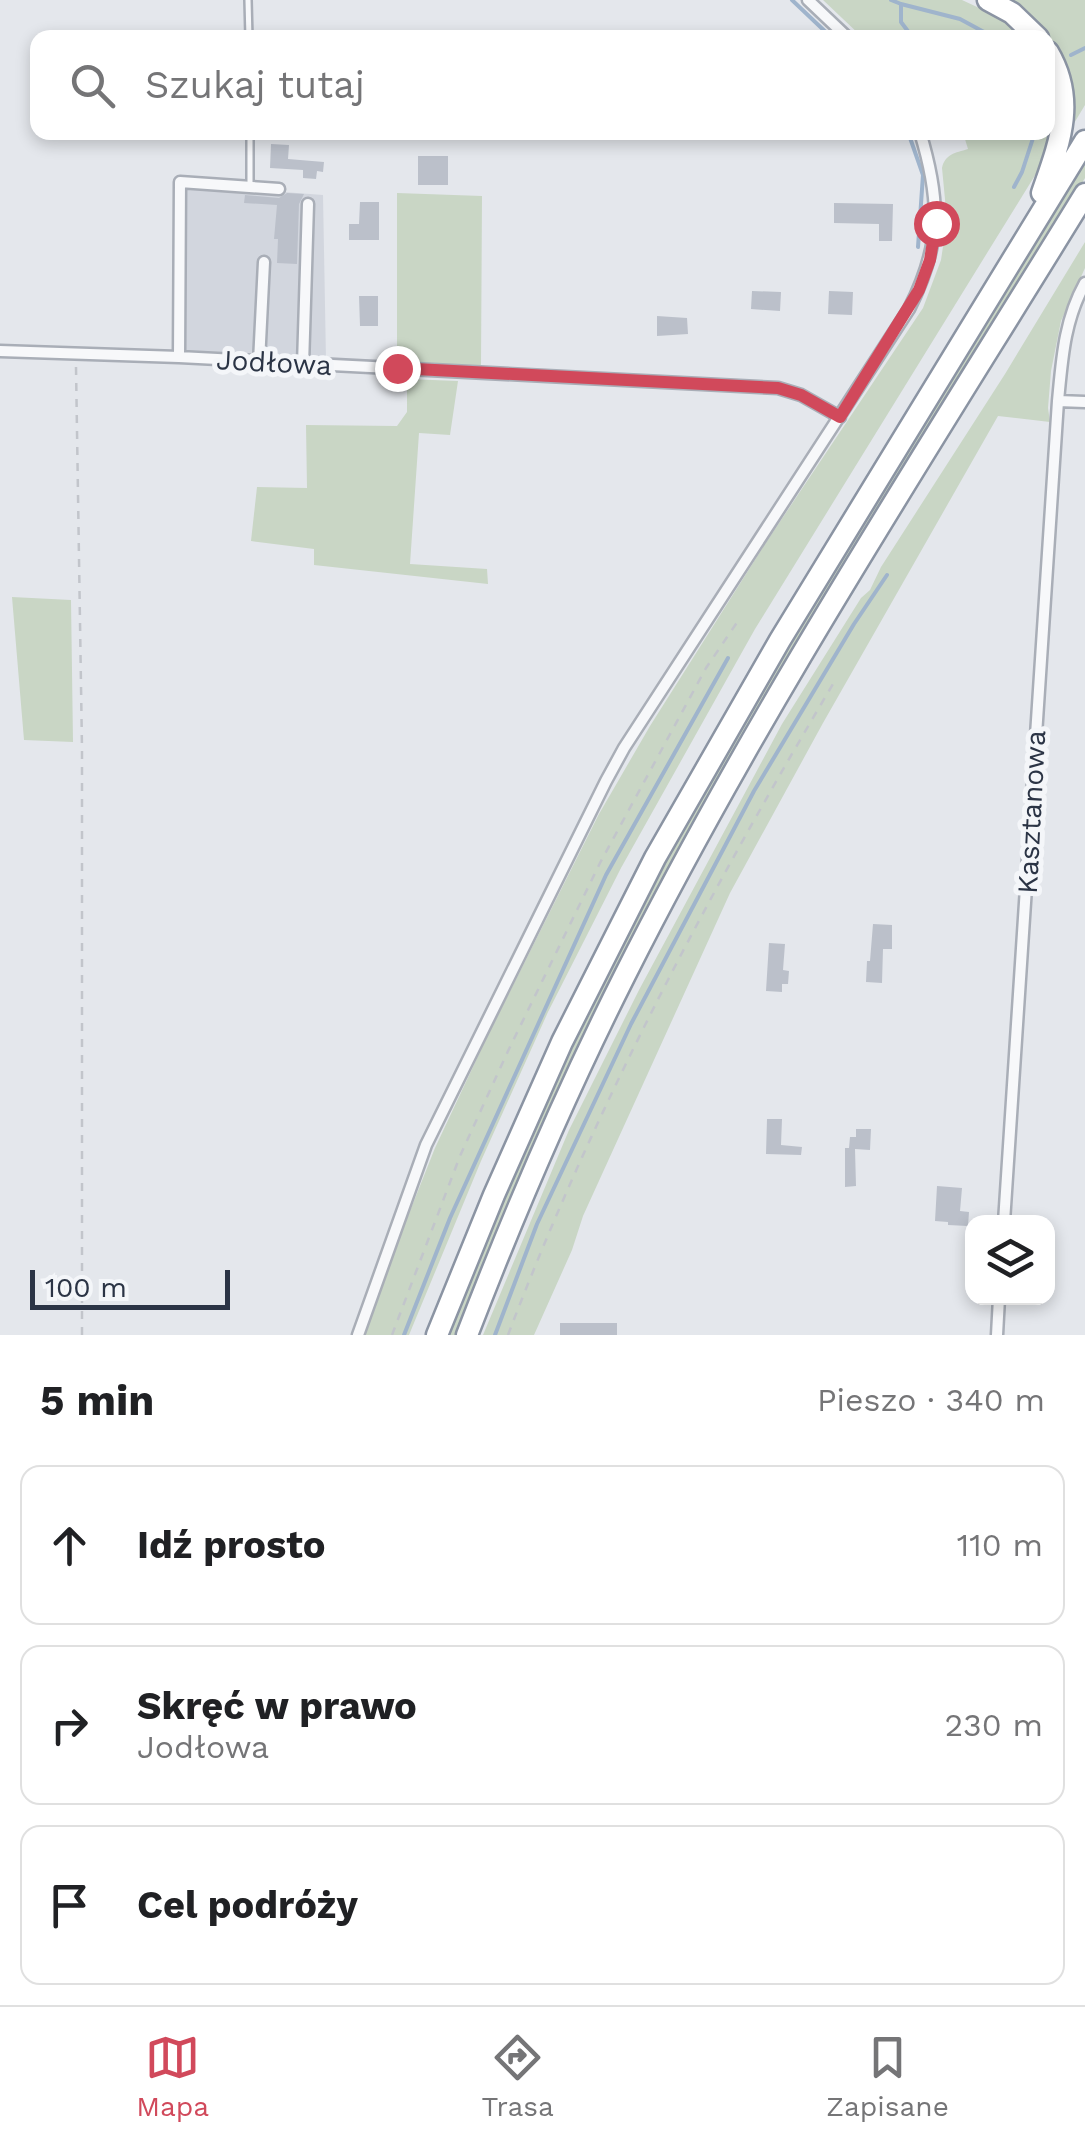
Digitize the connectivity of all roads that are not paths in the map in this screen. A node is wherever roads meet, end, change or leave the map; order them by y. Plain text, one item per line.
1 (248, 0) edge
2 (808, 0) edge
3 (988, 0) edge
4 (248, 30) edge
5 (840, 30) edge
6 (1030, 30) edge
7 (1055, 69) edge
8 (250, 140) edge
9 (922, 140) edge
10 (1085, 141) edge
11 (250, 186) junction
12 (279, 188) dead end
13 (1085, 194) edge
14 (308, 204) dead end
15 (1029, 232) junction
16 (264, 262) dead end
17 (1085, 283) edge
18 (0, 351) edge
19 (178, 357) junction
20 (260, 362) junction
21 (303, 365) junction
22 (1058, 401) junction
23 (1085, 402) edge
24 (840, 417) junction
25 (1004, 1215) edge
26 (999, 1305) edge
27 (358, 1335) edge
28 (437, 1335) edge
29 (467, 1335) edge
30 (997, 1335) edge

1 - 4 lane
2 - 5 street
3 - 6 highway
7 - 15 highway
8 - 11 lane
9 - 24 street
10 - 15 highway
11 - 12 street
11 - 19 street
13 - 29 highway
14 - 21 street
15 - 28 highway
16 - 20 street
17 - 22 street, Kasztanowa
18 - 19 street, Jodłowa
19 - 20 street, Jodłowa
20 - 21 street, Jodłowa
21 - 24 street, Jodłowa
22 - 23 street
22 - 25 street, Kasztanowa
24 - 27 street
26 - 30 street

